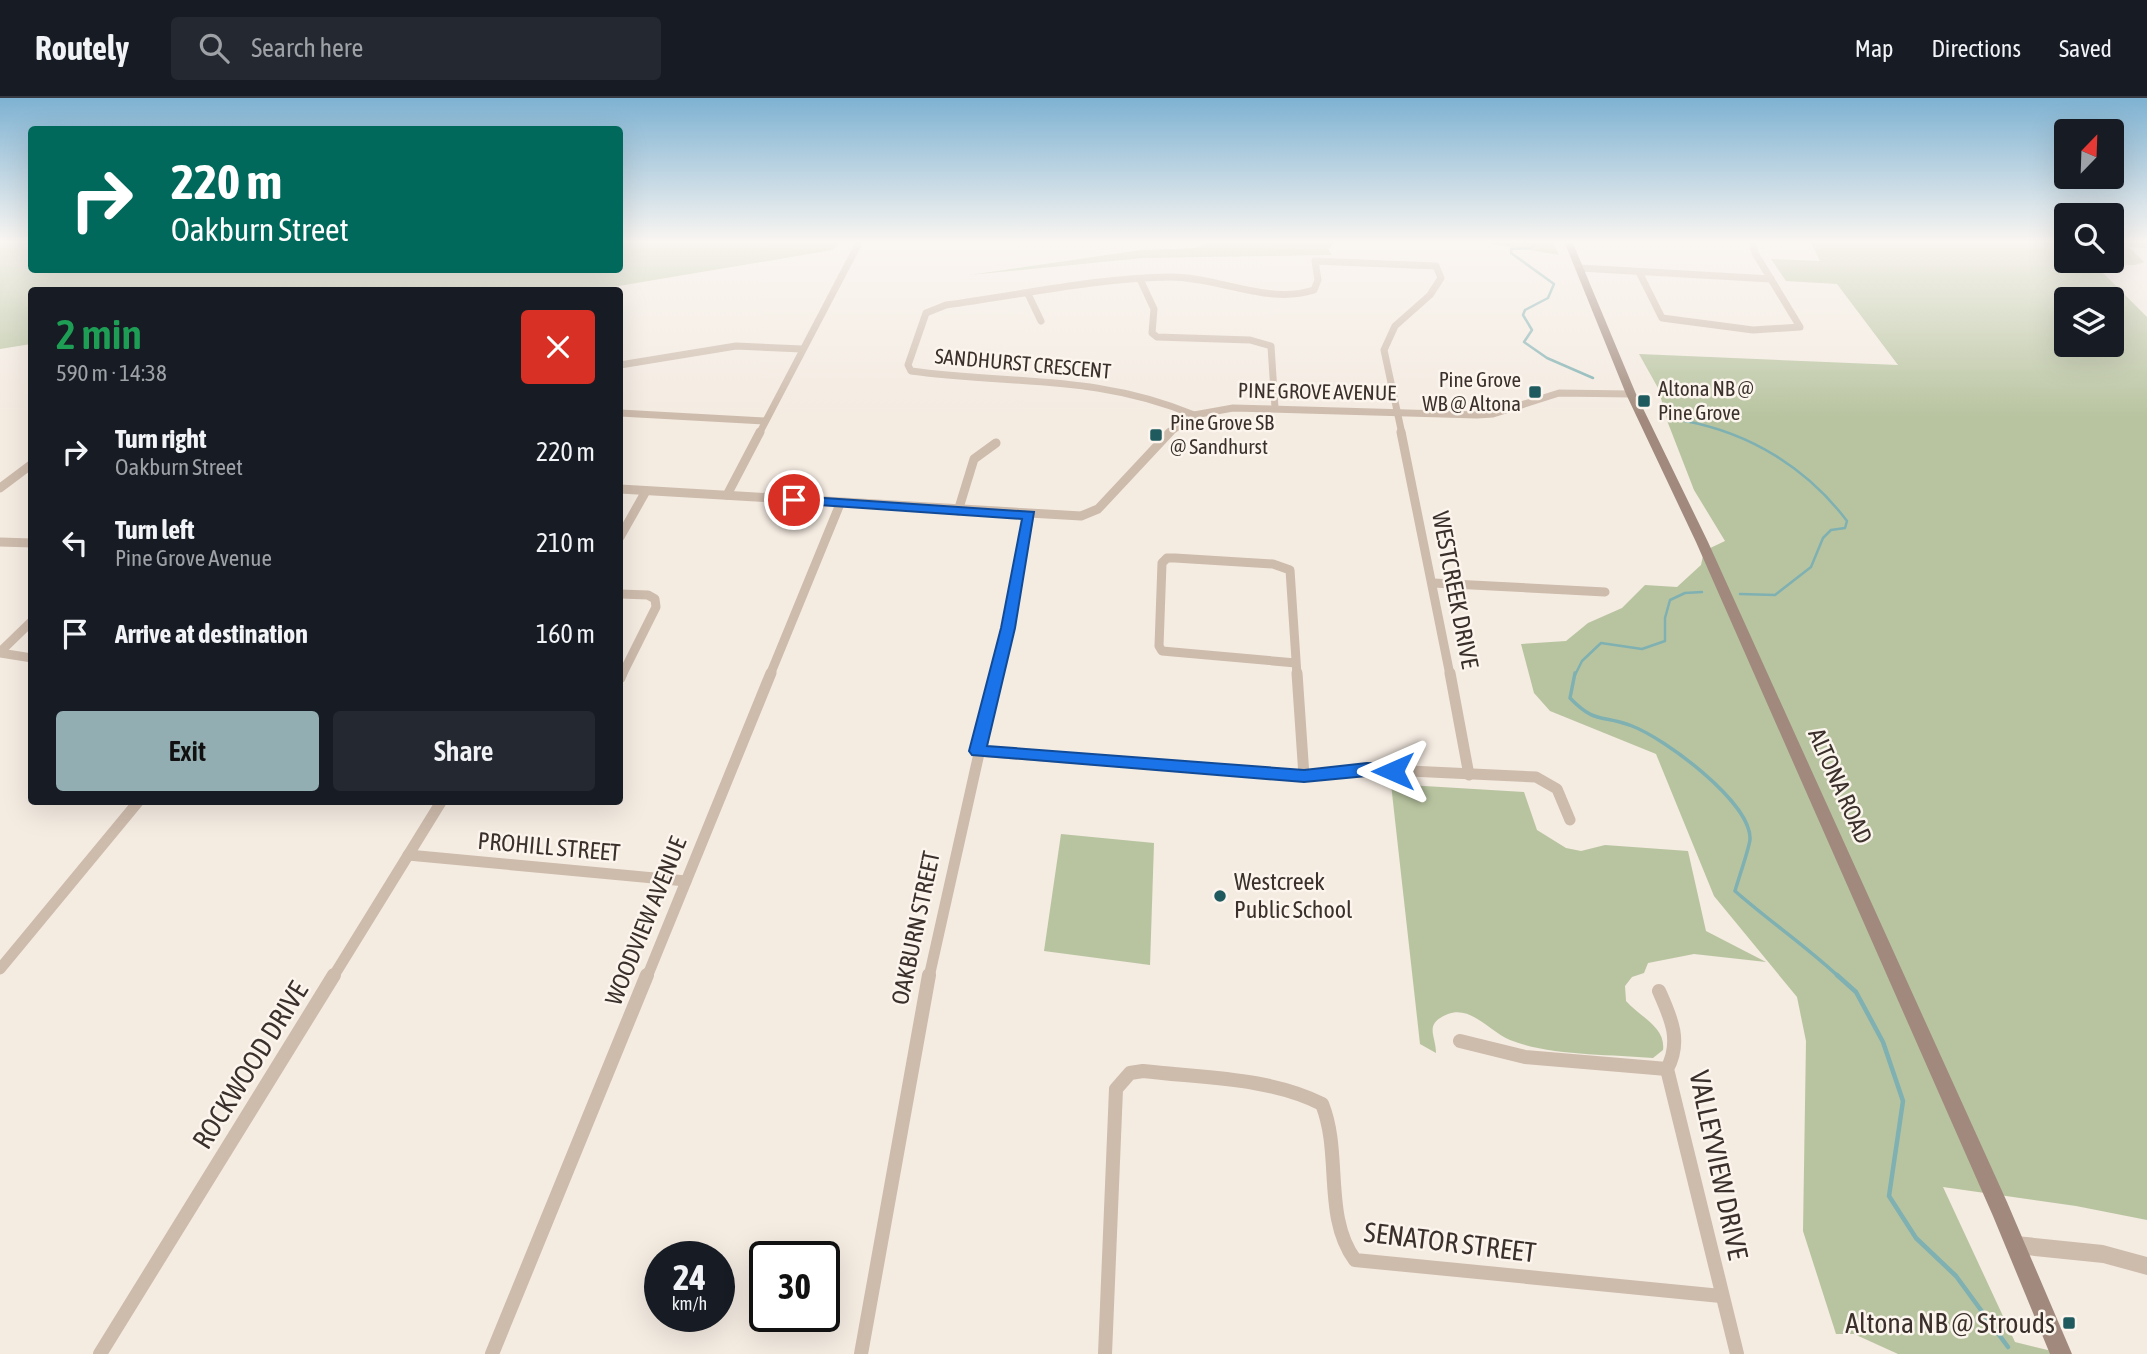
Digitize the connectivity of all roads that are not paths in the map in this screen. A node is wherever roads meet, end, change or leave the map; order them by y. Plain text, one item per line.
1 (829, 300) edge
2 (994, 300) edge
3 (1031, 300) edge
4 (1150, 300) edge
5 (1422, 300) edge
6 (1593, 300) edge
7 (1653, 300) edge
8 (1785, 300) edge
9 (1041, 321) dead end
10 (802, 349) junction
11 (623, 365) edge
12 (1631, 394) junction
13 (1275, 408) junction
14 (623, 412) edge
15 (1397, 413) junction
16 (1194, 415) junction
17 (765, 421) junction
18 (996, 443) dead end
19 (28, 467) edge
20 (0, 488) edge
21 (623, 489) edge
22 (646, 491) junction
23 (727, 495) junction
24 (840, 503) junction
25 (958, 511) junction
26 (1030, 515) junction
27 (623, 532) edge
28 (0, 542) edge
29 (28, 543) edge
30 (1433, 583) junction
31 (1605, 592) dead end
32 (623, 593) edge
33 (28, 625) edge
34 (0, 653) edge
35 (28, 657) edge
36 (1296, 663) junction
37 (623, 672) edge
38 (977, 751) junction
39 (1468, 775) junction
40 (1304, 776) junction
41 (136, 805) edge
42 (439, 805) edge
43 (1570, 820) dead end
44 (408, 855) junction
45 (686, 881) junction
46 (0, 969) edge
47 (1659, 991) dead end
48 (1461, 1041) dead end
49 (1667, 1069) junction
50 (2016, 1245) junction
51 (2147, 1266) edge
52 (1721, 1296) junction
53 (100, 1354) edge
54 (492, 1354) edge
55 (861, 1354) edge
56 (1105, 1354) edge
57 (1737, 1354) edge
58 (2061, 1354) edge

1 - 10 street
2 - 16 street, SANDHURST CRESCENT
3 - 9 street
4 - 13 street
5 - 15 street, SANDHURST CRESCENT
6 - 12 main road, ALTONA ROAD
7 - 8 street
10 - 11 street
10 - 17 street
12 - 15 street, PINE GROVE AVENUE
12 - 50 main road, ALTONA ROAD
13 - 15 street, PINE GROVE AVENUE
13 - 16 street, PINE GROVE AVENUE
14 - 17 street
15 - 30 street, WESTCREEK DRIVE
16 - 26 street, PINE GROVE AVENUE
17 - 23 street
18 - 25 street
19 - 20 street
21 - 22 street, PINE GROVE AVENUE
22 - 23 street, PINE GROVE AVENUE
22 - 27 street
23 - 24 street, PINE GROVE AVENUE
24 - 25 street, PINE GROVE AVENUE
24 - 45 street, WOODVIEW AVENUE
25 - 26 street, PINE GROVE AVENUE
26 - 38 street, OAKBURN STREET
28 - 29 street
30 - 31 street
30 - 39 street, WESTCREEK DRIVE
32 - 37 street
33 - 34 street
34 - 35 street
36 - 36 street
36 - 40 street
38 - 40 street
38 - 55 street, OAKBURN STREET
39 - 40 street
39 - 43 street
41 - 46 street
42 - 44 street, ROCKWOOD DRIVE
44 - 45 street, PROHILL STREET
44 - 53 street, ROCKWOOD DRIVE
45 - 54 street, WOODVIEW AVENUE
47 - 49 street, VALLEYVIEW DRIVE
48 - 49 street
49 - 52 street, VALLEYVIEW DRIVE
50 - 51 street
50 - 58 main road, ALTONA ROAD
52 - 56 street, SENATOR STREET
52 - 57 street, VALLEYVIEW DRIVE

